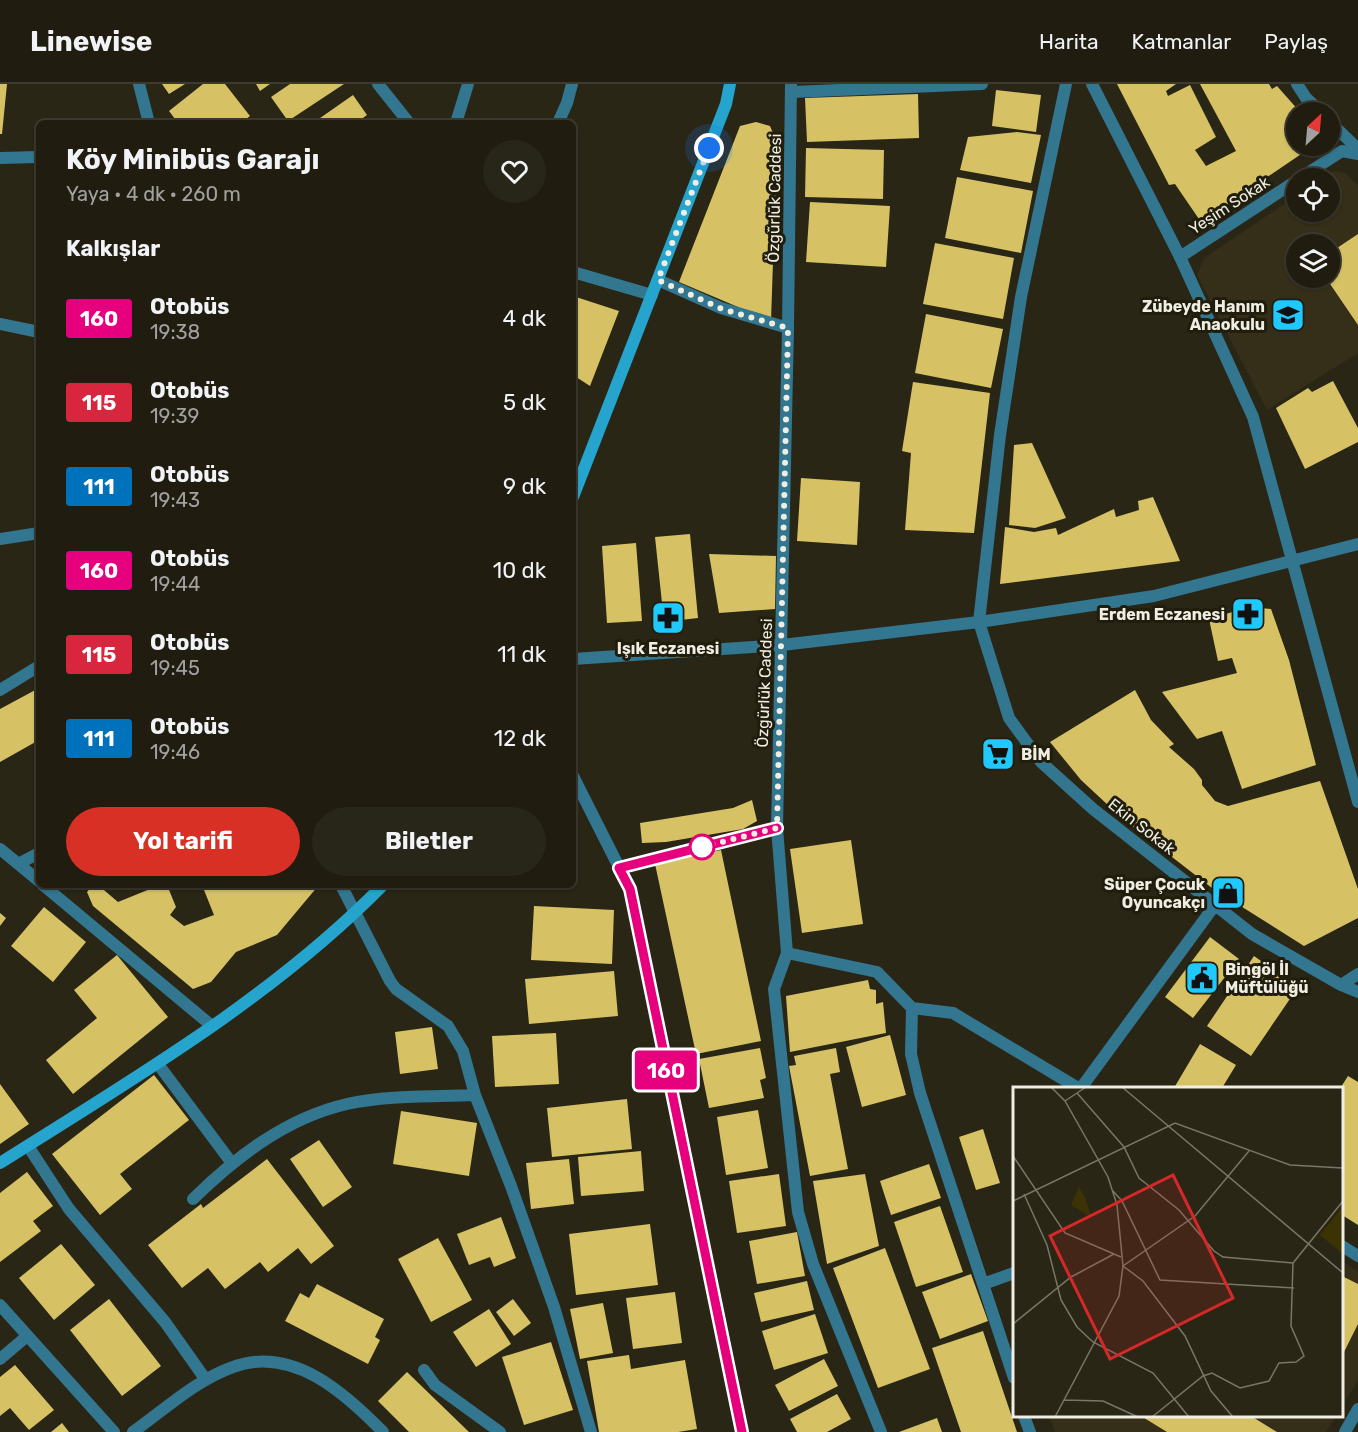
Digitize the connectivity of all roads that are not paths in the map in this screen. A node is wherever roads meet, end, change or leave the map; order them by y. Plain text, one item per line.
1 (139, 84) edge
2 (378, 84) edge
3 (468, 84) edge
4 (572, 84) edge
5 (730, 84) edge
6 (982, 84) edge
7 (1065, 84) edge
8 (1092, 84) edge
9 (1297, 84) edge
10 (791, 88) edge
11 (1310, 102) edge
12 (148, 120) edge
13 (407, 120) edge
14 (457, 120) edge
15 (559, 120) edge
16 (1340, 133) edge
17 (1358, 152) edge
18 (36, 157) edge
19 (0, 158) edge
20 (1316, 168) edge
21 (1286, 188) edge
22 (1180, 257) junction
23 (576, 273) edge
24 (658, 280) junction
25 (652, 295) junction
26 (0, 324) edge
27 (788, 328) junction
28 (36, 331) edge
29 (576, 488) edge
30 (36, 533) edge
31 (0, 539) edge
32 (1358, 544) edge
33 (1293, 560) junction
34 (979, 622) junction
35 (782, 645) junction
36 (576, 659) edge
37 (36, 668) edge
38 (0, 690) edge
39 (576, 782) edge
40 (1358, 802) edge
41 (777, 828) junction
42 (0, 849) edge
43 (36, 855) edge
44 (18, 864) junction
45 (619, 868) junction
46 (36, 879) edge
47 (47, 888) edge
48 (342, 888) edge
49 (379, 888) edge
50 (1215, 905) junction
51 (355, 913) junction
52 (787, 953) junction
53 (1358, 974) edge
54 (1341, 985) junction
55 (1358, 992) edge
56 (912, 1008) junction
57 (212, 1026) junction
58 (158, 1064) junction
59 (1077, 1087) edge
60 (1081, 1087) edge
61 (475, 1095) junction
62 (28, 1146) junction
63 (231, 1162) junction
64 (0, 1163) edge
65 (193, 1199) dead end
66 (1343, 1247) edge
67 (1358, 1256) edge
68 (1013, 1273) edge
69 (983, 1284) junction
70 (0, 1305) edge
71 (26, 1337) junction
72 (0, 1359) edge
73 (424, 1370) dead end
74 (1013, 1375) edge
75 (206, 1380) junction
76 (1358, 1409) edge
77 (1024, 1417) edge
78 (114, 1432) edge
79 (133, 1432) edge
80 (383, 1432) edge
81 (500, 1432) edge
82 (591, 1432) edge
83 (742, 1432) edge
84 (881, 1432) edge
85 (1030, 1432) edge
86 (1345, 1432) edge

1 - 12 street
2 - 13 street
3 - 14 street
4 - 15 street
5 - 24 main road
6 - 10 street
7 - 34 street
8 - 22 street
9 - 11 street
10 - 27 street, Özgürlük Caddesi
16 - 17 street
17 - 20 street, Yeşim Sokak
18 - 19 street
21 - 22 street, Yeşim Sokak
22 - 33 street
23 - 25 street
24 - 25 main road
24 - 27 street
25 - 29 main road
26 - 28 street
27 - 35 street, Özgürlük Caddesi
30 - 31 street
32 - 33 street
33 - 34 street
33 - 40 street
34 - 35 street
34 - 50 street, Ekin Sokak
35 - 36 street
35 - 41 street, Özgürlük Caddesi
37 - 38 street
39 - 45 street
41 - 45 street
41 - 52 street, Özgürlük Caddesi
42 - 44 street
43 - 44 street
44 - 46 street
45 - 83 street
47 - 57 street
48 - 51 street
49 - 51 main road
50 - 54 street, Ekin Sokak
50 - 60 street
51 - 57 main road
51 - 61 street
52 - 56 street
52 - 84 street
53 - 54 street
54 - 55 street, Ekin Sokak
56 - 59 street
56 - 69 street
57 - 58 main road
58 - 62 main road
58 - 63 street
61 - 63 street
61 - 82 street
62 - 64 main road
62 - 75 street
63 - 65 street
66 - 67 street
68 - 69 street
69 - 74 street
70 - 71 street
71 - 72 street
71 - 78 street
73 - 81 street
75 - 79 street
75 - 80 street
76 - 86 street
77 - 85 street

